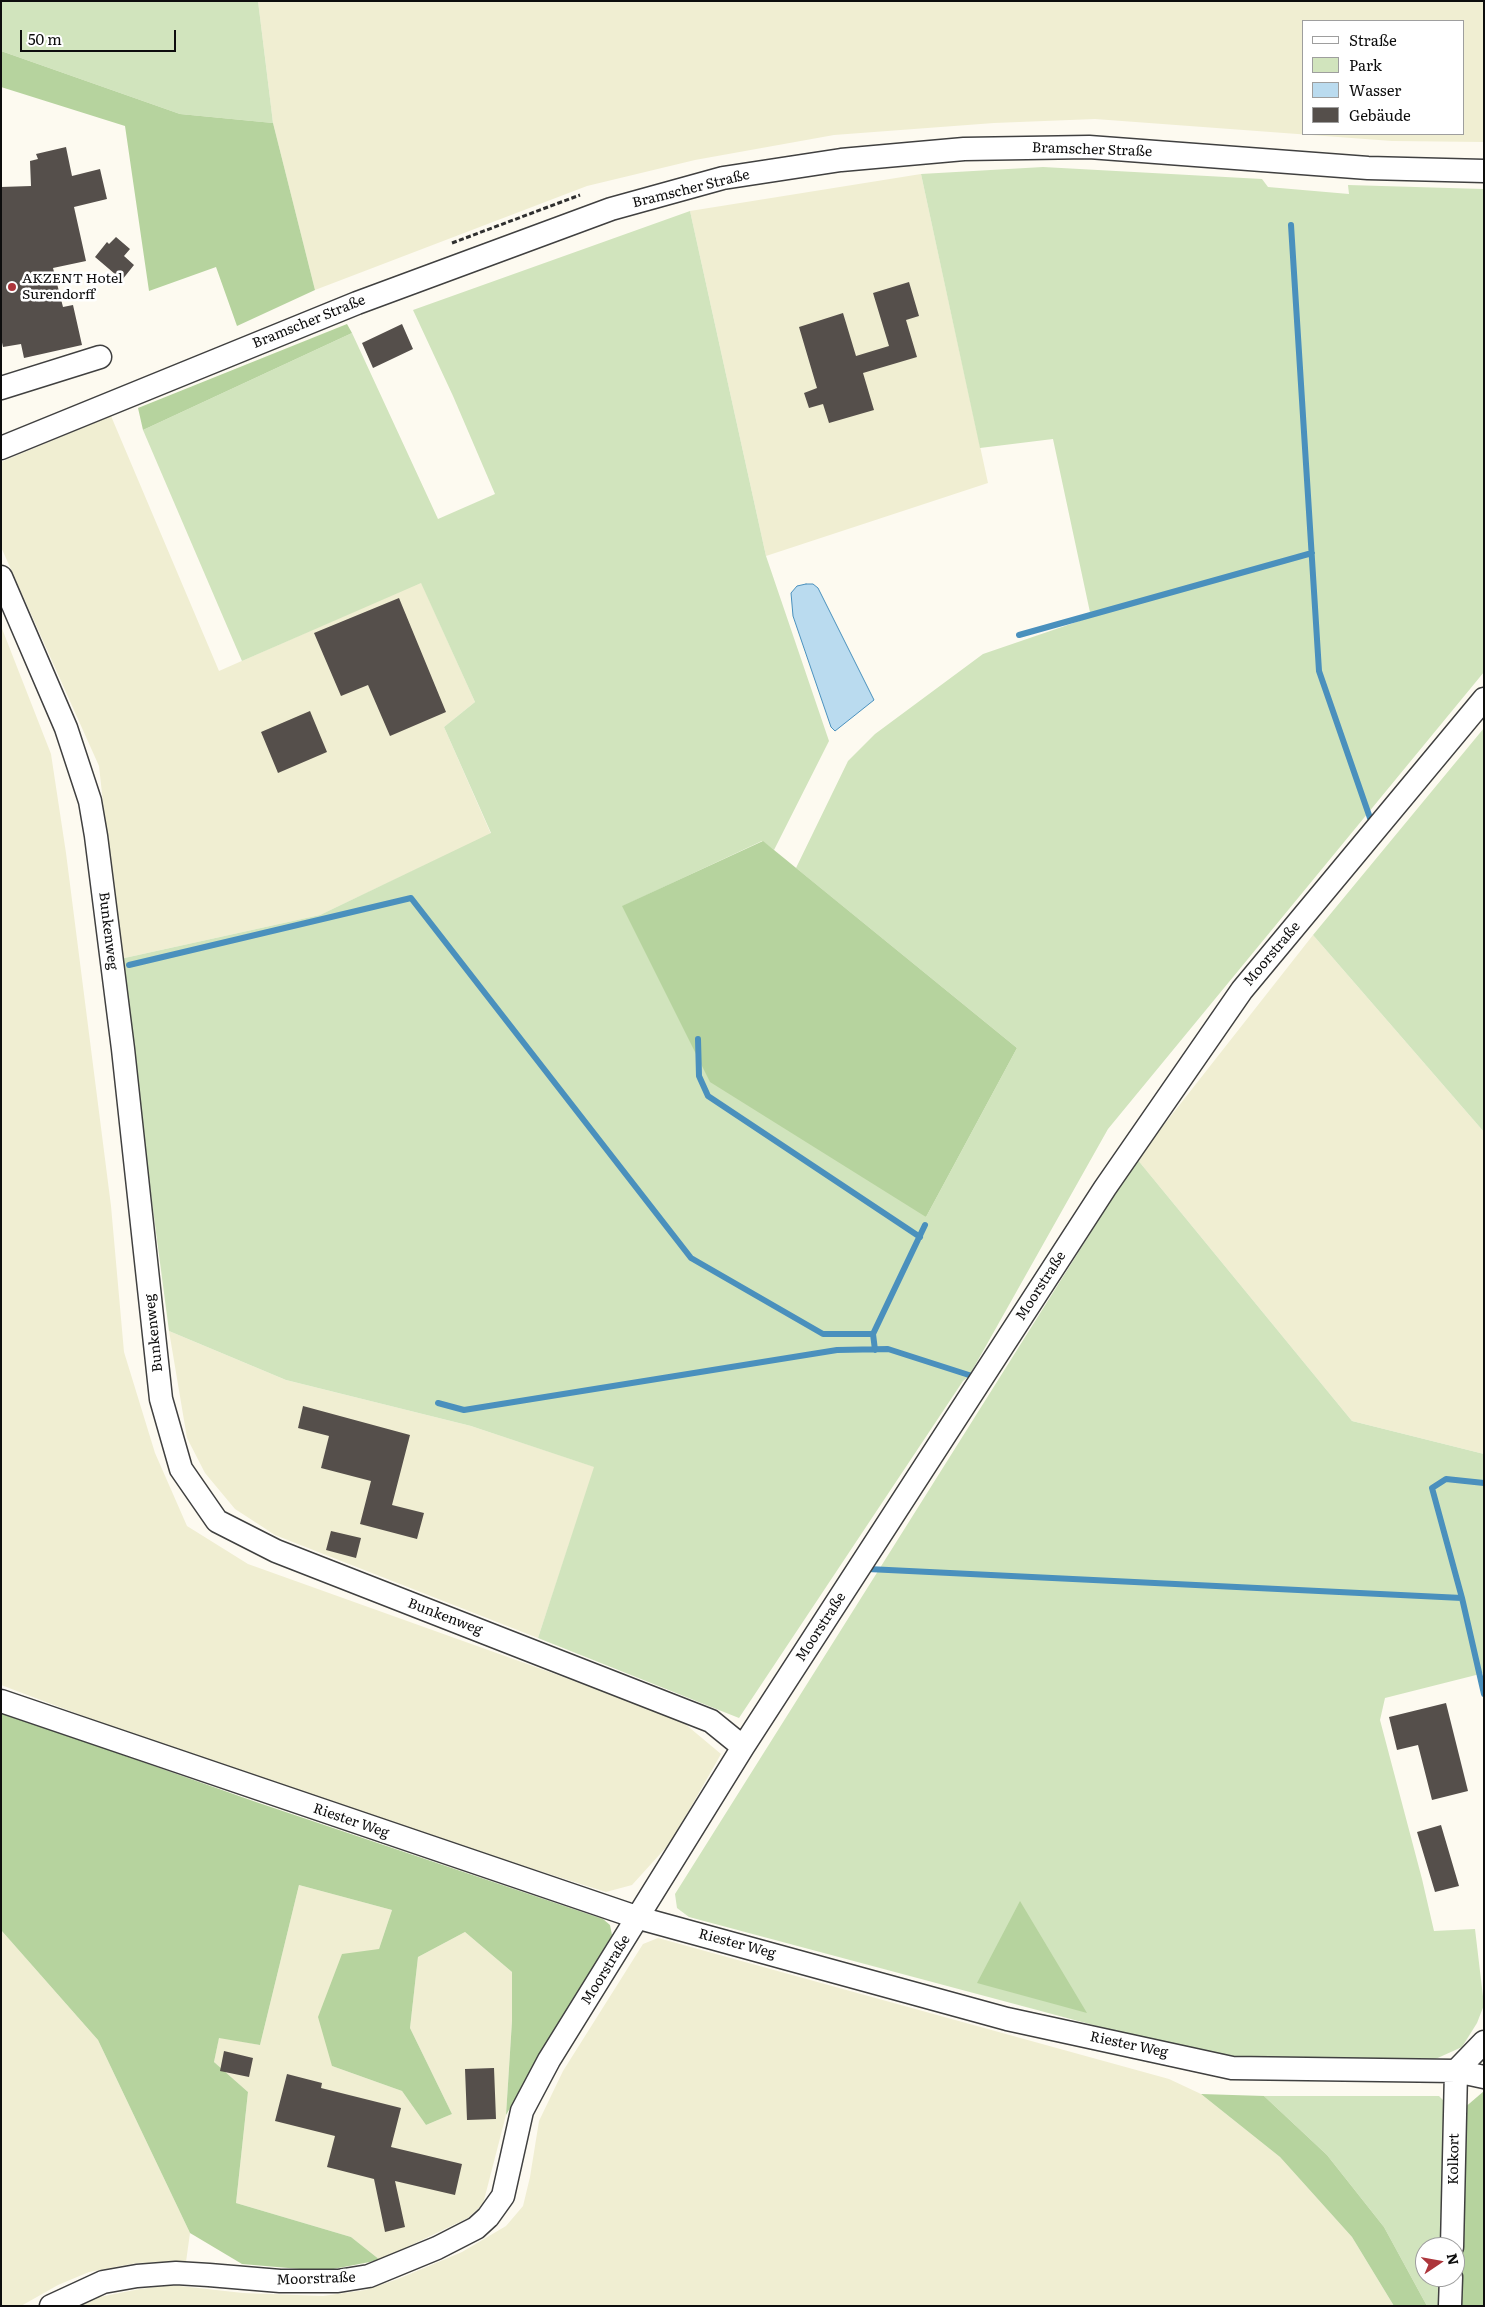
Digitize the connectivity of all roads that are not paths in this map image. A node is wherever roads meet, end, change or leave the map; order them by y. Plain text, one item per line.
1 (1484, 171) edge
2 (100, 357) dead end
3 (1, 388) edge
4 (1, 448) edge
5 (1, 577) edge
6 (1484, 700) edge
7 (1, 1701) edge
8 (743, 1747) junction
9 (639, 1918) junction
10 (1484, 2042) edge
11 (1456, 2071) junction
12 (1484, 2077) edge
13 (1452, 2237) edge
14 (1451, 2287) edge
15 (51, 2306) edge
16 (1450, 2306) edge

1 - 4 street, Bramscher Straße
2 - 3 street
5 - 8 street, Bunkenweg
6 - 8 street, Moorstraße
7 - 9 street, Riester Weg
8 - 9 street, Moorstraße
9 - 11 street, Riester Weg
9 - 15 street, Moorstraße
10 - 11 street
11 - 12 street, Riester Weg
11 - 13 street, Kolkort
14 - 16 street

